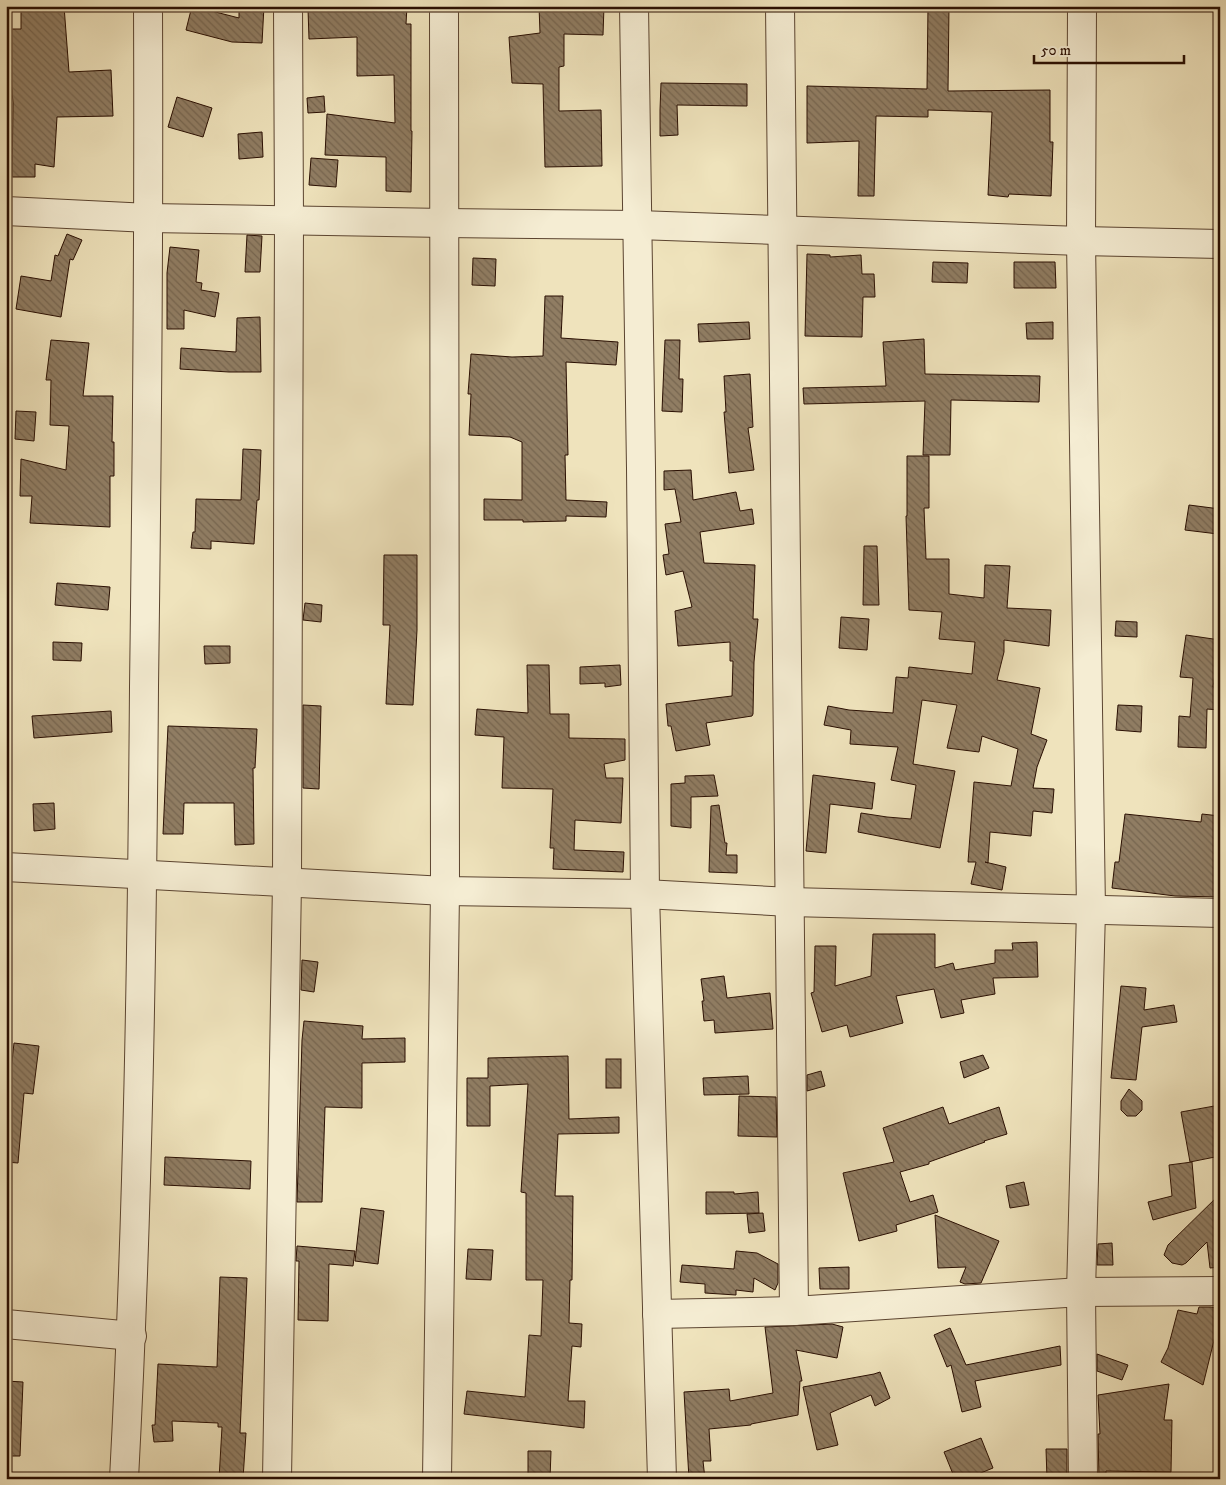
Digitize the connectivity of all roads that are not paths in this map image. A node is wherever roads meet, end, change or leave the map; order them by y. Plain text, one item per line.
1 (148, 6) edge
2 (288, 6) edge
3 (444, 6) edge
4 (634, 6) edge
5 (780, 6) edge
6 (1082, 6) edge
7 (6, 211) edge
8 (149, 218) junction
9 (289, 220) junction
10 (445, 224) junction
11 (638, 225) junction
12 (782, 230) junction
13 (1081, 241) junction
14 (1220, 244) edge
15 (6, 867) edge
16 (142, 873) junction
17 (286, 882) junction
18 (445, 891) junction
19 (645, 894) junction
20 (790, 902) junction
21 (1090, 910) junction
22 (1220, 913) edge
23 (1220, 1291) edge
24 (1081, 1292) junction
25 (794, 1311) junction
26 (657, 1314) junction
27 (6, 1324) edge
28 (132, 1336) junction
29 (124, 1479) edge
30 (277, 1479) edge
31 (437, 1479) edge
32 (662, 1479) edge
33 (1082, 1479) edge

1 - 8 street
2 - 9 street
3 - 10 street
4 - 11 street
5 - 12 street
6 - 13 street
7 - 8 street
8 - 9 street
8 - 16 street
9 - 10 street
9 - 17 street
10 - 11 street
10 - 18 street
11 - 12 street
11 - 19 street
12 - 13 street
12 - 20 street
13 - 14 street
13 - 21 street
15 - 16 street
16 - 17 street
16 - 28 street
17 - 18 street
17 - 30 street
18 - 19 street
18 - 31 street
19 - 20 street
19 - 26 street
20 - 21 street
20 - 25 street
21 - 22 street
21 - 24 street
23 - 24 street
24 - 25 street
24 - 33 street
25 - 26 street
26 - 32 street
27 - 28 street
28 - 29 street

